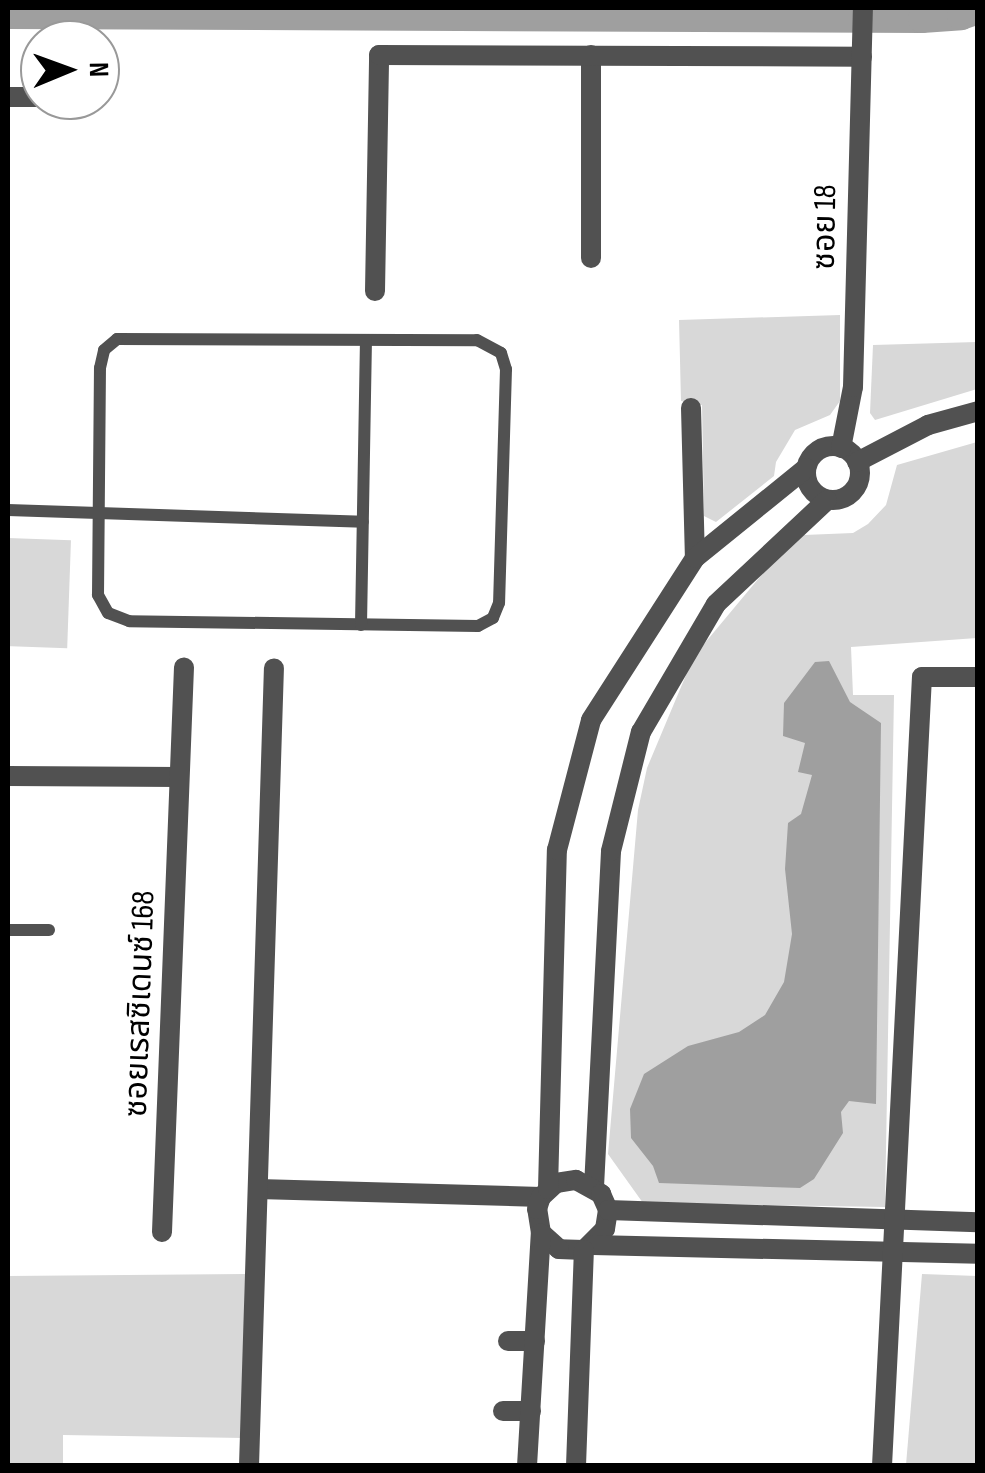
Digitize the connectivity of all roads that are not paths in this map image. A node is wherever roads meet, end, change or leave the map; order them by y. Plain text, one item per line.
1 (862, 8) edge
2 (862, 50) junction
3 (591, 55) junction
4 (591, 258) dead end
5 (375, 291) dead end
6 (366, 340) junction
7 (691, 408) dead end
8 (978, 410) edge
9 (849, 455) junction
10 (806, 468) junction
11 (827, 500) junction
12 (8, 510) edge
13 (96, 514) junction
14 (363, 522) junction
15 (696, 558) junction
16 (361, 625) junction
17 (184, 666) dead end
18 (274, 668) dead end
19 (978, 677) edge
20 (8, 776) edge
21 (180, 777) junction
22 (8, 930) edge
23 (49, 930) dead end
24 (594, 1187) junction
25 (258, 1189) junction
26 (545, 1193) junction
27 (608, 1210) junction
28 (896, 1222) junction
29 (978, 1222) edge
30 (162, 1232) dead end
31 (541, 1233) junction
32 (588, 1247) junction
33 (892, 1252) junction
34 (978, 1254) edge
35 (508, 1341) dead end
36 (535, 1341) junction
37 (530, 1410) junction
38 (504, 1412) dead end
39 (249, 1466) edge
40 (527, 1466) edge
41 (576, 1466) edge
42 (882, 1466) edge

1 - 2 street, ซอย 18
2 - 3 street
2 - 9 street, ซอย 18
3 - 4 street
3 - 5 street
6 - 13 lane
6 - 14 lane
6 - 16 lane
7 - 15 street
8 - 9 street
9 - 10 street
9 - 11 street
10 - 11 street
10 - 15 street
11 - 24 street
12 - 13 lane
13 - 14 lane
13 - 16 lane
14 - 16 lane
15 - 26 street
17 - 21 street, ซอยเรสซิเดนซ์ 168
18 - 25 street
19 - 28 street
20 - 21 street
21 - 30 street, ซอยเรสซิเดนซ์ 168
22 - 23 lane
24 - 26 street
24 - 27 street
25 - 26 street
25 - 39 street
26 - 31 street
27 - 28 street
27 - 32 street
28 - 29 street
28 - 33 street
31 - 32 street
31 - 36 street
32 - 33 street
32 - 41 street
33 - 34 street
33 - 42 street
35 - 36 street
36 - 37 street
37 - 38 street
37 - 40 street

